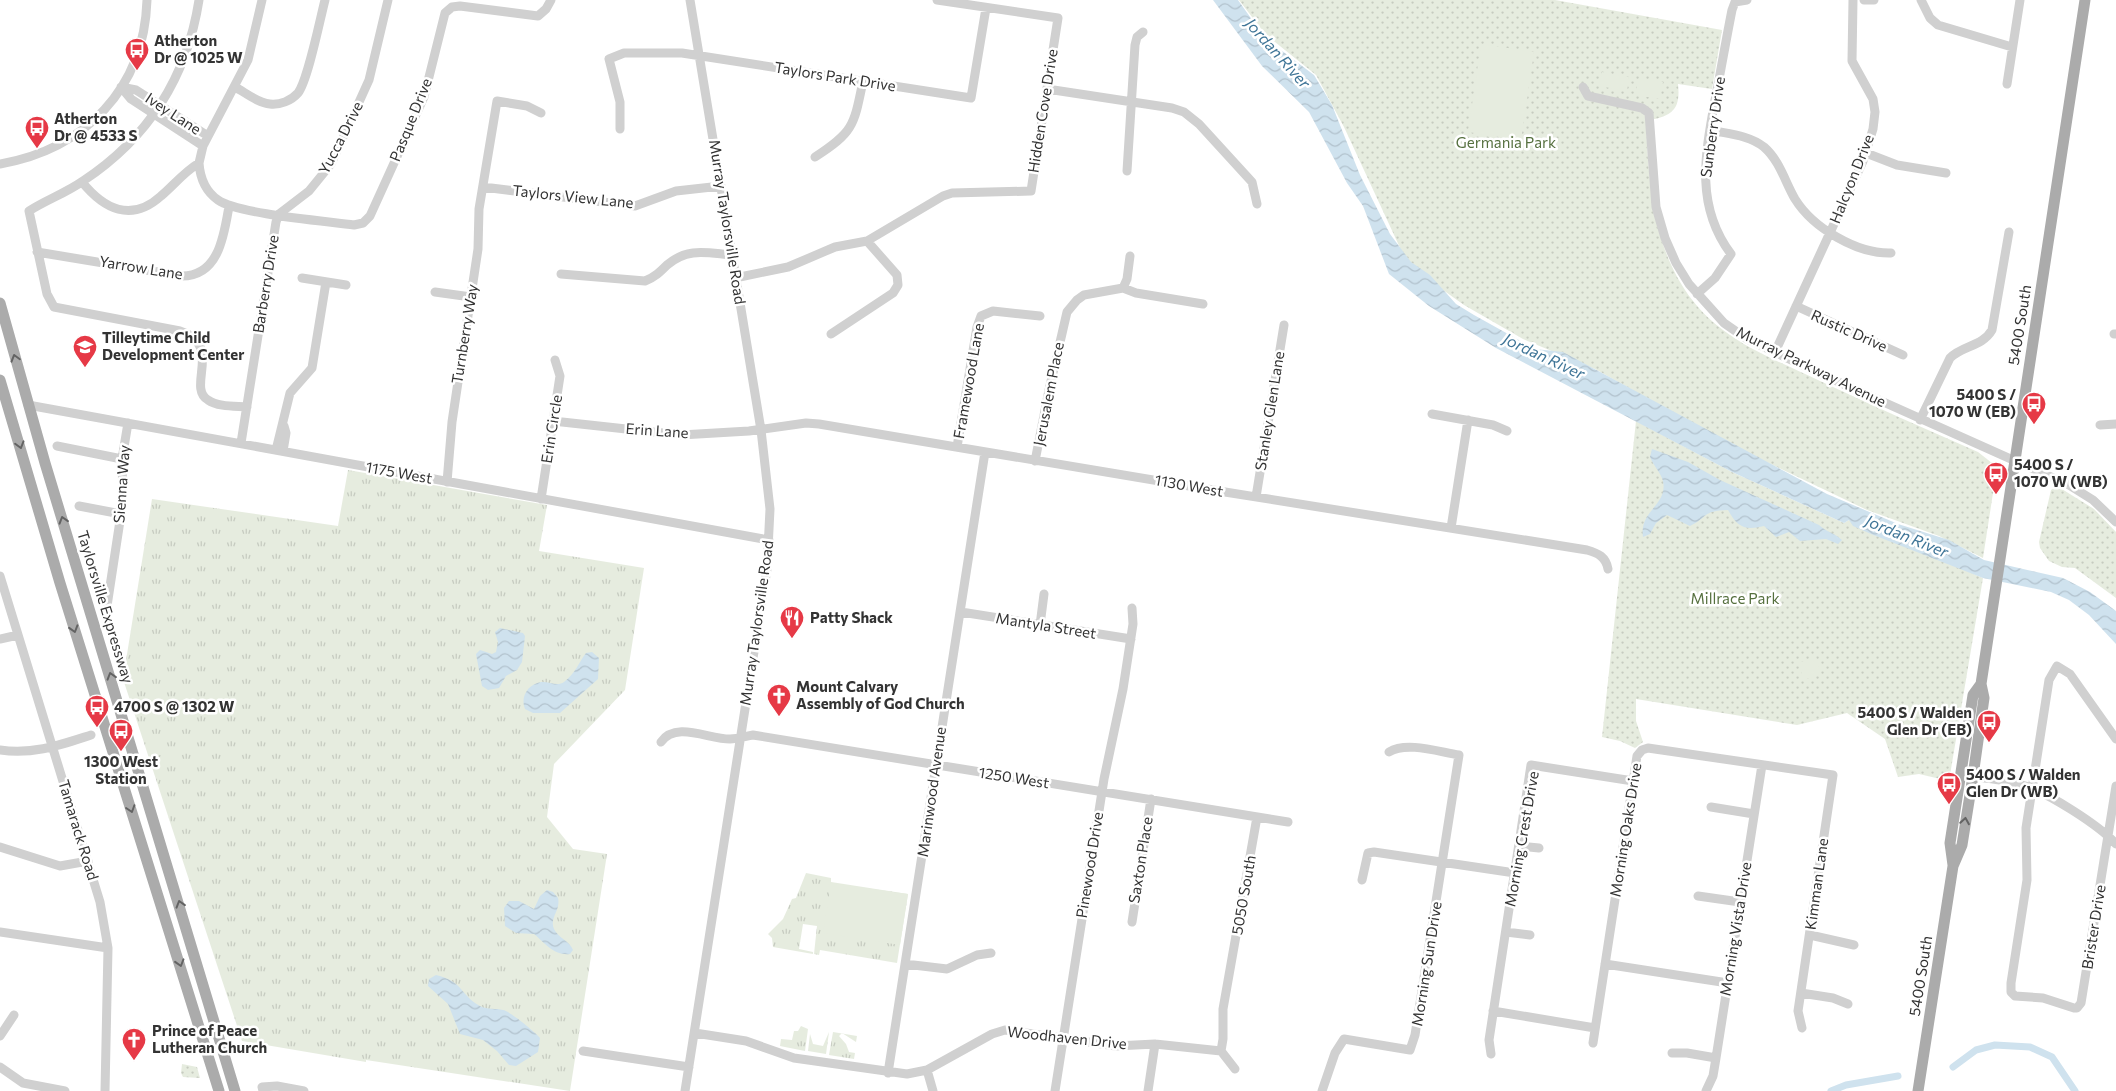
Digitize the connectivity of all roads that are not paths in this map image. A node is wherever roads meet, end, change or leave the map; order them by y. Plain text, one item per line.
1 (147, 0) edge
2 (199, 0) edge
3 (262, 0) edge
4 (325, 0) edge
5 (388, 0) edge
6 (551, 0) edge
7 (690, 0) edge
8 (937, 0) edge
9 (1747, 0) edge
10 (1853, 0) edge
11 (1864, 0) edge
12 (1874, 0) edge
13 (1921, 0) edge
14 (2020, 0) edge
15 (2086, 0) edge
16 (986, 8) junction
17 (1143, 32) dead end
18 (2012, 47) junction
19 (699, 55) junction
20 (863, 81) junction
21 (2007, 84) dead end
22 (121, 87) junction
23 (236, 87) junction
24 (1583, 87) dead end
25 (1047, 89) junction
26 (1131, 102) junction
27 (161, 105) junction
28 (541, 113) dead end
29 (155, 114) junction
30 (620, 129) dead end
31 (1710, 130) junction
32 (208, 136) junction
33 (203, 146) junction
34 (1866, 153) junction
35 (815, 157) dead end
36 (199, 163) junction
37 (0, 164) edge
38 (1127, 171) dead end
39 (1946, 173) dead end
40 (82, 182) junction
41 (721, 186) junction
42 (483, 187) junction
43 (1257, 204) dead end
44 (229, 206) junction
45 (279, 214) junction
46 (1830, 232) junction
47 (2009, 232) dead end
48 (867, 241) junction
49 (37, 252) junction
50 (1891, 253) dead end
51 (732, 256) junction
52 (1130, 256) dead end
53 (561, 274) dead end
54 (302, 278) dead end
55 (735, 278) junction
56 (326, 282) junction
57 (346, 285) dead end
58 (1123, 288) junction
59 (435, 292) dead end
60 (1696, 294) junction
61 (471, 297) junction
62 (0, 303) edge
63 (1203, 304) dead end
64 (1796, 306) junction
65 (1040, 316) dead end
66 (1284, 325) dead end
67 (831, 334) dead end
68 (1775, 352) junction
69 (1902, 355) dead end
70 (556, 360) dead end
71 (0, 380) edge
72 (3, 398) edge
73 (28, 405) junction
74 (247, 407) junction
75 (1432, 414) dead end
76 (1468, 420) junction
77 (1920, 420) junction
78 (553, 421) junction
79 (128, 423) junction
80 (2116, 424) edge
81 (2100, 426) dead end
82 (761, 430) junction
83 (1507, 431) dead end
84 (241, 443) junction
85 (57, 446) dead end
86 (957, 447) junction
87 (280, 451) junction
88 (986, 452) junction
89 (122, 458) junction
90 (1035, 461) junction
91 (2014, 462) junction
92 (447, 482) junction
93 (1256, 498) junction
94 (541, 499) junction
95 (79, 506) dead end
96 (121, 514) junction
97 (2116, 522) edge
98 (1451, 528) junction
99 (769, 540) junction
100 (1608, 569) dead end
101 (0, 576) edge
102 (1044, 594) dead end
103 (106, 606) dead end
104 (1132, 608) dead end
105 (960, 612) junction
106 (1040, 625) junction
107 (18, 635) junction
108 (0, 639) edge
109 (1131, 639) junction
110 (1981, 684) junction
111 (91, 735) dead end
112 (741, 738) junction
113 (2116, 739) edge
114 (661, 742) dead end
115 (53, 747) junction
116 (0, 750) edge
117 (1389, 752) dead end
118 (936, 765) junction
119 (1762, 765) junction
120 (1833, 775) joint
121 (1973, 776) junction
122 (1634, 780) junction
123 (2116, 786) edge
124 (2032, 788) junction
125 (1102, 791) junction
126 (1151, 799) junction
127 (1711, 807) dead end
128 (1754, 814) junction
129 (1257, 816) junction
130 (1288, 822) dead end
131 (2108, 836) junction
132 (2116, 844) edge
133 (1519, 846) junction
134 (0, 847) edge
135 (1539, 848) dead end
136 (88, 861) junction
137 (1442, 862) junction
138 (1953, 866) junction
139 (1515, 873) junction
140 (1362, 880) dead end
141 (1698, 896) dead end
142 (1740, 902) junction
143 (1132, 922) dead end
144 (0, 932) edge
145 (1506, 932) junction
146 (1530, 935) dead end
147 (1810, 935) junction
148 (1854, 945) dead end
149 (108, 948) junction
150 (991, 953) dead end
151 (905, 964) junction
152 (1605, 964) junction
153 (1728, 983) junction
154 (1801, 993) junction
155 (1848, 1004) dead end
156 (1493, 1012) junction
157 (14, 1015) dead end
158 (1595, 1028) junction
159 (1802, 1028) dead end
160 (694, 1033) junction
161 (0, 1036) edge
162 (1063, 1038) junction
163 (1155, 1044) junction
164 (1593, 1044) dead end
165 (584, 1050) dead end
166 (1221, 1050) junction
167 (1672, 1053) dead end
168 (1491, 1054) dead end
169 (1716, 1058) junction
170 (689, 1067) junction
171 (0, 1068) edge
172 (927, 1070) junction
173 (1235, 1070) dead end
174 (888, 1073) junction
175 (263, 1089) edge
176 (65, 1091) edge
177 (105, 1091) edge
178 (219, 1091) edge
179 (235, 1091) edge
180 (304, 1091) edge
181 (685, 1091) edge
182 (933, 1091) edge
183 (1055, 1091) edge
184 (1148, 1091) edge
185 (1322, 1091) edge
186 (1706, 1091) edge
187 (1918, 1091) edge

1 - 22 street
2 - 27 street
3 - 23 street
4 - 23 street
5 - 45 street, Yucca Drive
6 - 45 street, Pasque Drive
7 - 19 street, Murray Taylorsville Road
8 - 16 street
9 - 31 street, Sunberry Drive
10 - 34 street, Halcyon Drive
11 - 12 street
13 - 18 street
14 - 18 street
15 - 91 main road, 5400 South
16 - 20 street, Taylors Park Drive
16 - 25 street, Hidden Cove Drive
17 - 26 street
18 - 21 street
19 - 20 street, Taylors Park Drive
19 - 30 street, Taylors Park Drive
19 - 41 street, Murray Taylorsville Road
20 - 35 street
22 - 27 street, Ivey Lane
22 - 29 street, Ivey Lane
22 - 37 street
23 - 32 street
24 - 60 street, Murray Parkway Avenue
25 - 26 street
25 - 48 street, Hidden Cove Drive
26 - 38 street
26 - 43 street
27 - 29 street
27 - 32 street, Ivey Lane
28 - 42 street, Turnberry Way
29 - 33 street, Ivey Lane
29 - 40 street
31 - 46 street
31 - 60 street, Sunberry Drive
32 - 33 street
33 - 36 street
34 - 39 street
34 - 46 street, Halcyon Drive
36 - 40 street
36 - 44 street
40 - 49 street
41 - 42 street, Taylors View Lane
41 - 51 street, Murray Taylorsville Road
42 - 61 street, Turnberry Way
44 - 45 street
44 - 49 street, Yarrow Lane
45 - 74 street, Barberry Drive
46 - 50 street
46 - 64 street, Halcyon Drive
47 - 77 street
48 - 55 street, Hidden Cove Drive
48 - 67 street
49 - 74 street
51 - 53 street
51 - 55 street, Murray Taylorsville Road
52 - 58 street
54 - 56 street
55 - 82 street, Murray Taylorsville Road
56 - 57 street
56 - 87 street
58 - 63 street
58 - 90 street, Jerusalem Place
59 - 61 street
60 - 68 street, Murray Parkway Avenue
61 - 92 street, Turnberry Way
73 -> 62 main road, Taylorsville Expressway
64 - 68 street, Halcyon Drive
64 - 69 street, Rustic Drive
65 - 86 street, Framewood Lane
66 - 93 street, Stanley Glen Lane
68 - 77 street, Murray Parkway Avenue
70 - 78 street, Erin Circle
71 - 72 main road
72 -> 178 main road
73 - 79 street, 1175 West
179 -> 73 main road, Taylorsville Expressway
74 - 84 street, Barberry Drive
75 - 76 street
76 - 83 street
76 - 98 street
77 - 91 street, Murray Parkway Avenue
78 - 82 street, Erin Lane
78 - 94 street, Erin Circle
79 - 84 street, 1175 West
79 - 89 street, Sienna Way
80 - 81 street
82 - 86 street, 1130 West
82 - 99 street, Murray Taylorsville Road
84 - 87 street, 1175 West
85 - 89 street
86 - 88 street, 1130 West
87 - 92 street, 1175 West
88 - 90 street, 1130 West
88 - 105 street, Marinwood Avenue
89 - 96 street, Sienna Way
90 - 93 street, 1130 West
91 - 97 street, Murray Parkway Avenue
91 - 110 main road, 5400 South
92 - 94 street, 1175 West
93 - 98 street, 1130 West
94 - 99 street, 1175 West
95 - 96 street
96 - 103 street, Sienna Way
98 - 100 street, 1130 West
99 - 112 street, Murray Taylorsville Road
101 - 107 street, Tamarack Road
102 - 106 street
104 - 109 street, Pinewood Drive
105 - 106 street, Mantyla Street
105 - 118 street, Marinwood Avenue
106 - 109 street, Mantyla Street
107 - 108 street
107 - 115 street, Tamarack Road
109 - 125 street, Pinewood Drive
110 - 121 main road, 5400 South
110 - 138 main road, 5400 South
111 - 115 street
112 - 114 street, 1250 West
112 - 118 street, 1250 West
112 - 160 street, Murray Taylorsville Road
113 - 124 street
115 - 116 street
115 - 136 street, Tamarack Road
117 - 137 street, Morning Sun Drive
118 - 125 street, 1250 West
118 - 151 street, Marinwood Avenue
119 - 120 street, Morning Oaks Drive
119 - 122 street, Morning Oaks Drive
119 - 128 street, Morning Vista Drive
120 - 147 street, Kimman Lane
121 - 124 street
138 -> 121 main road, 5400 South
122 - 133 street, Morning Crest Drive
122 - 152 street, Morning Oaks Drive
123 - 131 street, Brister Drive
124 - 131 street
124 - 131 street, Brister Drive
125 - 126 street, 1250 West
125 - 162 street, Pinewood Drive
126 - 129 street, 1250 West
126 - 143 street, Saxton Place
127 - 128 street
128 - 142 street, Morning Vista Drive
129 - 130 street, 1250 West
129 - 166 street, 5050 South
131 - 132 street
133 - 135 street
133 - 139 street, Morning Crest Drive
134 - 136 street
136 - 149 street, Tamarack Road
137 - 139 street
137 - 140 street
137 - 185 street, Morning Sun Drive
138 - 187 main road, 5400 South
139 - 145 street, Morning Crest Drive
141 - 142 street
142 - 153 street, Morning Vista Drive
144 - 149 street
145 - 146 street
145 - 156 street, Morning Crest Drive
147 - 148 street
147 - 154 street, Kimman Lane
149 - 177 street, Tamarack Road
150 - 151 street
151 - 174 street, Marinwood Avenue
152 - 153 street
152 - 158 street, Morning Oaks Drive
153 - 169 street, Morning Vista Drive
154 - 155 street
154 - 159 street, Kimman Lane
156 - 158 street
156 - 168 street, Morning Crest Drive
157 - 161 street
158 - 164 street, Morning Oaks Drive
160 - 170 street, Murray Taylorsville Road
160 - 174 street, Woodhaven Drive
162 - 163 street, Woodhaven Drive
162 - 172 street, Woodhaven Drive
162 - 183 street, Pinewood Drive
163 - 166 street, Woodhaven Drive
163 - 184 street
165 - 170 street
166 - 173 street
167 - 169 street
169 - 186 street, Morning Vista Drive
170 - 181 street, Murray Taylorsville Road
171 - 176 street
172 - 174 street, Woodhaven Drive
172 - 182 street
175 - 180 street

